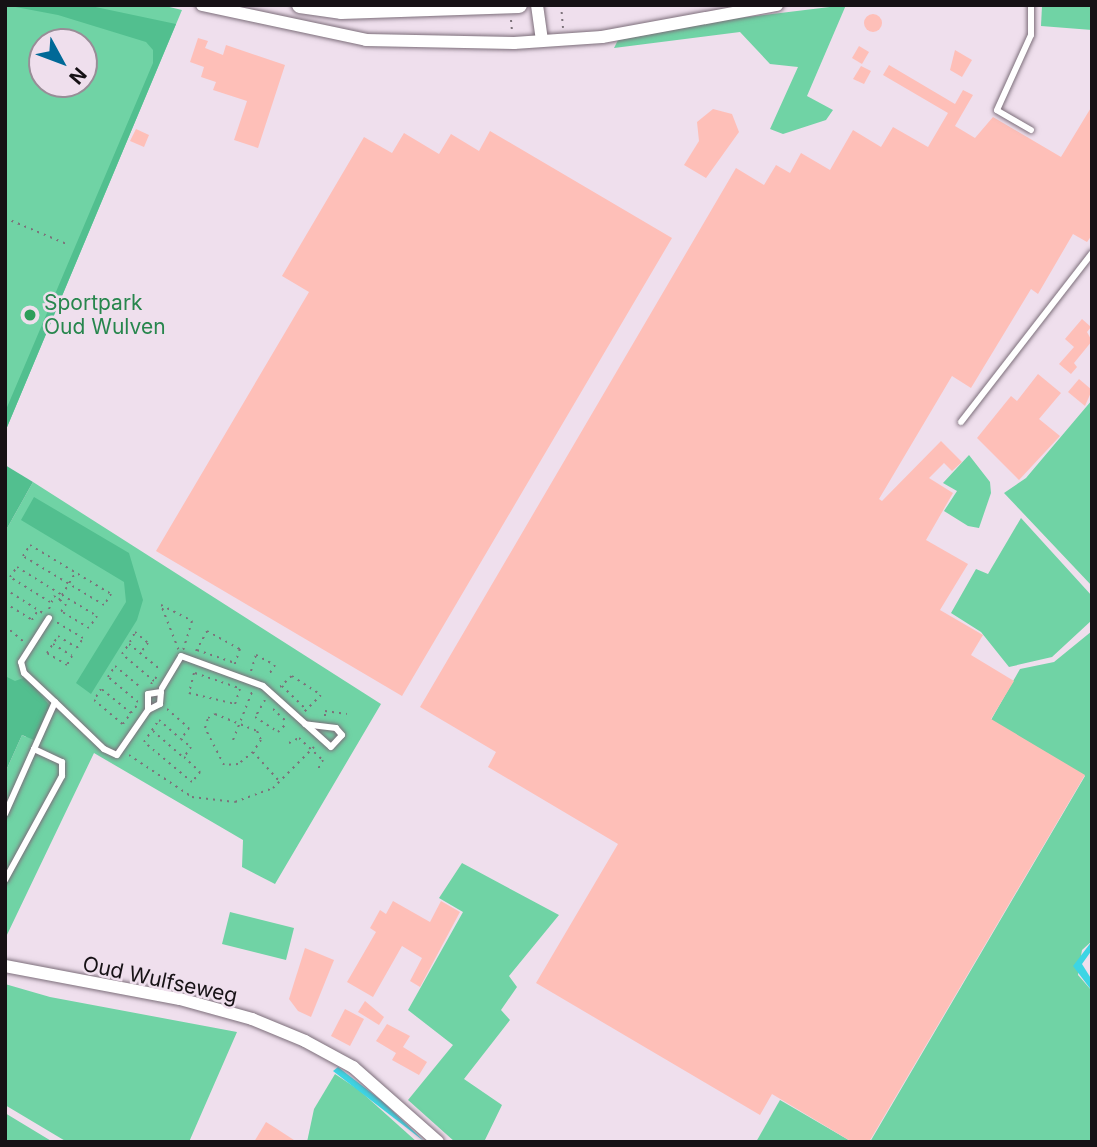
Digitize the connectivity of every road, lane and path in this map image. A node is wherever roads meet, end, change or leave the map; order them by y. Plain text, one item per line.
1 (202, 5) edge
2 (300, 5) edge
3 (537, 5) edge
4 (561, 5) edge
5 (777, 5) edge
6 (1031, 5) edge
7 (514, 6) edge
8 (565, 40) junction
9 (541, 41) junction
10 (514, 43) junction
11 (1031, 130) dead end
12 (5, 218) edge
13 (69, 245) dead end
14 (1092, 253) edge
15 (961, 422) dead end
16 (75, 572) junction
17 (68, 584) junction
18 (5, 589) edge
19 (62, 595) junction
20 (59, 600) junction
21 (50, 602) junction
22 (5, 603) edge
23 (61, 611) junction
24 (51, 615) junction
25 (11, 621) dead end
26 (6, 625) edge
27 (64, 626) junction
28 (58, 636) junction
29 (53, 644) junction
30 (129, 644) junction
31 (5, 647) edge
32 (29, 648) junction
33 (196, 649) junction
34 (5, 653) edge
35 (140, 653) junction
36 (181, 656) junction
37 (195, 660) junction
38 (235, 663) junction
39 (194, 672) junction
40 (231, 673) junction
41 (246, 678) junction
42 (153, 681) junction
43 (256, 682) junction
44 (263, 686) junction
45 (282, 686) junction
46 (162, 688) dead end
47 (240, 689) junction
48 (146, 692) junction
49 (272, 693) junction
50 (265, 701) junction
51 (55, 702) junction
52 (138, 702) junction
53 (160, 704) junction
54 (307, 709) junction
55 (148, 710) junction
56 (131, 713) junction
57 (347, 714) dead end
58 (297, 716) junction
59 (159, 720) junction
60 (239, 723) junction
61 (287, 723) junction
62 (305, 724) junction
63 (323, 724) junction
64 (152, 730) junction
65 (181, 739) junction
66 (320, 739) junction
67 (233, 740) dead end
68 (289, 743) dead end
69 (34, 749) junction
70 (311, 749) junction
71 (123, 750) junction
72 (253, 751) junction
73 (184, 757) junction
74 (317, 771) dead end
75 (280, 782) junction
76 (5, 814) edge
77 (5, 880) edge
78 (5, 966) edge
79 (438, 1142) edge

1 - 10 street
2 - 7 main road
3 - 9 street
4 - 8 path
5 - 8 street
6 - 11 lane
7 - 10 path
8 - 9 street
9 - 10 street
12 - 13 path
14 - 15 lane
16 - 17 path
16 - 17 path
16 - 17 path
17 - 19 path
18 - 22 path
19 - 20 path
19 - 21 path
19 - 23 path
20 - 21 path
20 - 23 path
21 - 24 path
23 - 24 path
24 - 27 path
24 - 32 lane
25 - 26 path
26 - 32 path
27 - 28 path
27 - 28 path
28 - 29 path
29 - 29 path
30 - 35 path
30 - 35 path
30 - 42 path
31 - 34 path
32 - 51 lane
33 - 37 path
33 - 38 path
33 - 38 path
35 - 42 path
36 - 36 path
36 - 37 lane
36 - 46 lane
37 - 39 path
37 - 40 lane
38 - 40 path
39 - 47 path
39 - 47 path
40 - 41 lane
41 - 43 lane
41 - 44 path
41 - 47 path
42 - 48 path
43 - 44 lane
43 - 60 path
44 - 49 lane
45 - 49 path
45 - 54 path
45 - 54 path
48 - 52 path
48 - 52 path
49 - 50 path
49 - 58 lane
50 - 61 path
50 - 61 path
51 - 69 lane
51 - 71 lane
52 - 55 path
52 - 56 path
53 - 55 lane
53 - 55 lane
53 - 65 path
54 - 58 path
55 - 59 path
55 - 71 lane
56 - 56 path
57 - 63 path
58 - 61 path
58 - 62 lane
59 - 64 path
59 - 65 path
60 - 67 path
60 - 72 path
60 - 72 path
62 - 63 lane
62 - 66 lane
63 - 66 lane
64 - 73 path
64 - 73 path
65 - 73 path
66 - 70 path
68 - 70 path
69 - 76 lane
69 - 77 lane
70 - 74 path
70 - 75 path
71 - 75 path
72 - 75 path
78 - 79 street, Oud Wulfseweg

